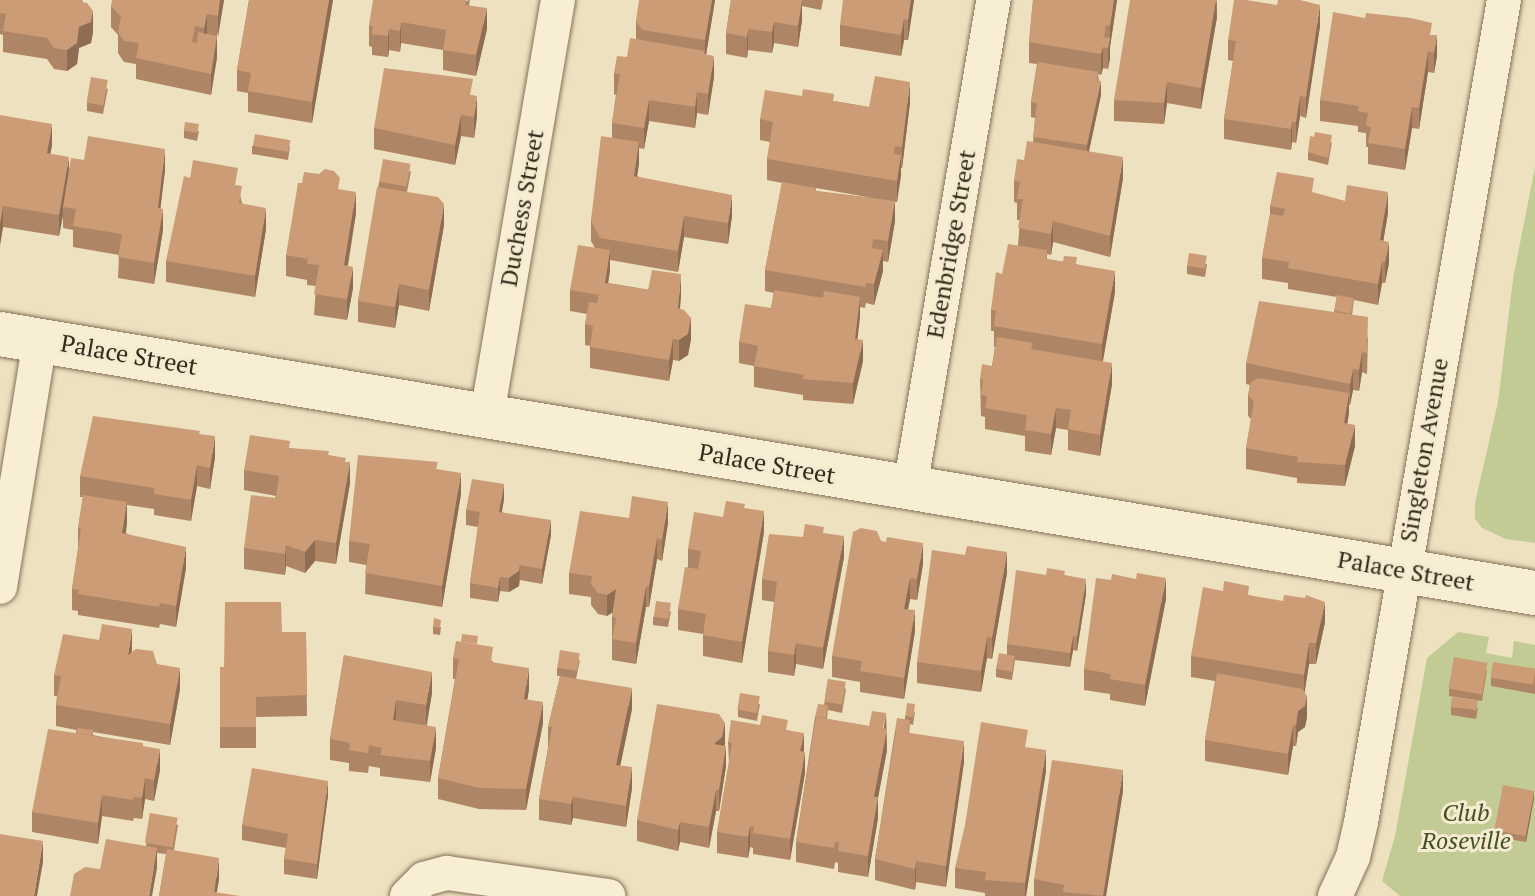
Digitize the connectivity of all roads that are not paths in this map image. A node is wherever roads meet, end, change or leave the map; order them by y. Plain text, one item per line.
1 (558, 0) edge
2 (993, 0) edge
3 (1504, 0) edge
4 (20, 337) edge
5 (487, 415) junction
6 (910, 488) junction
7 (1402, 570) junction
8 (0, 587) edge
9 (1535, 593) edge
10 (407, 896) edge
11 (608, 896) edge
12 (1335, 896) edge

1 - 5 street, Duchess Street
2 - 6 street, Edenbridge Street
3 - 7 street, Singleton Avenue
4 - 5 street, Palace Street
4 - 8 street
5 - 6 street, Palace Street
6 - 7 street, Palace Street
7 - 9 street, Palace Street
7 - 12 street, Singleton Avenue
10 - 11 street

